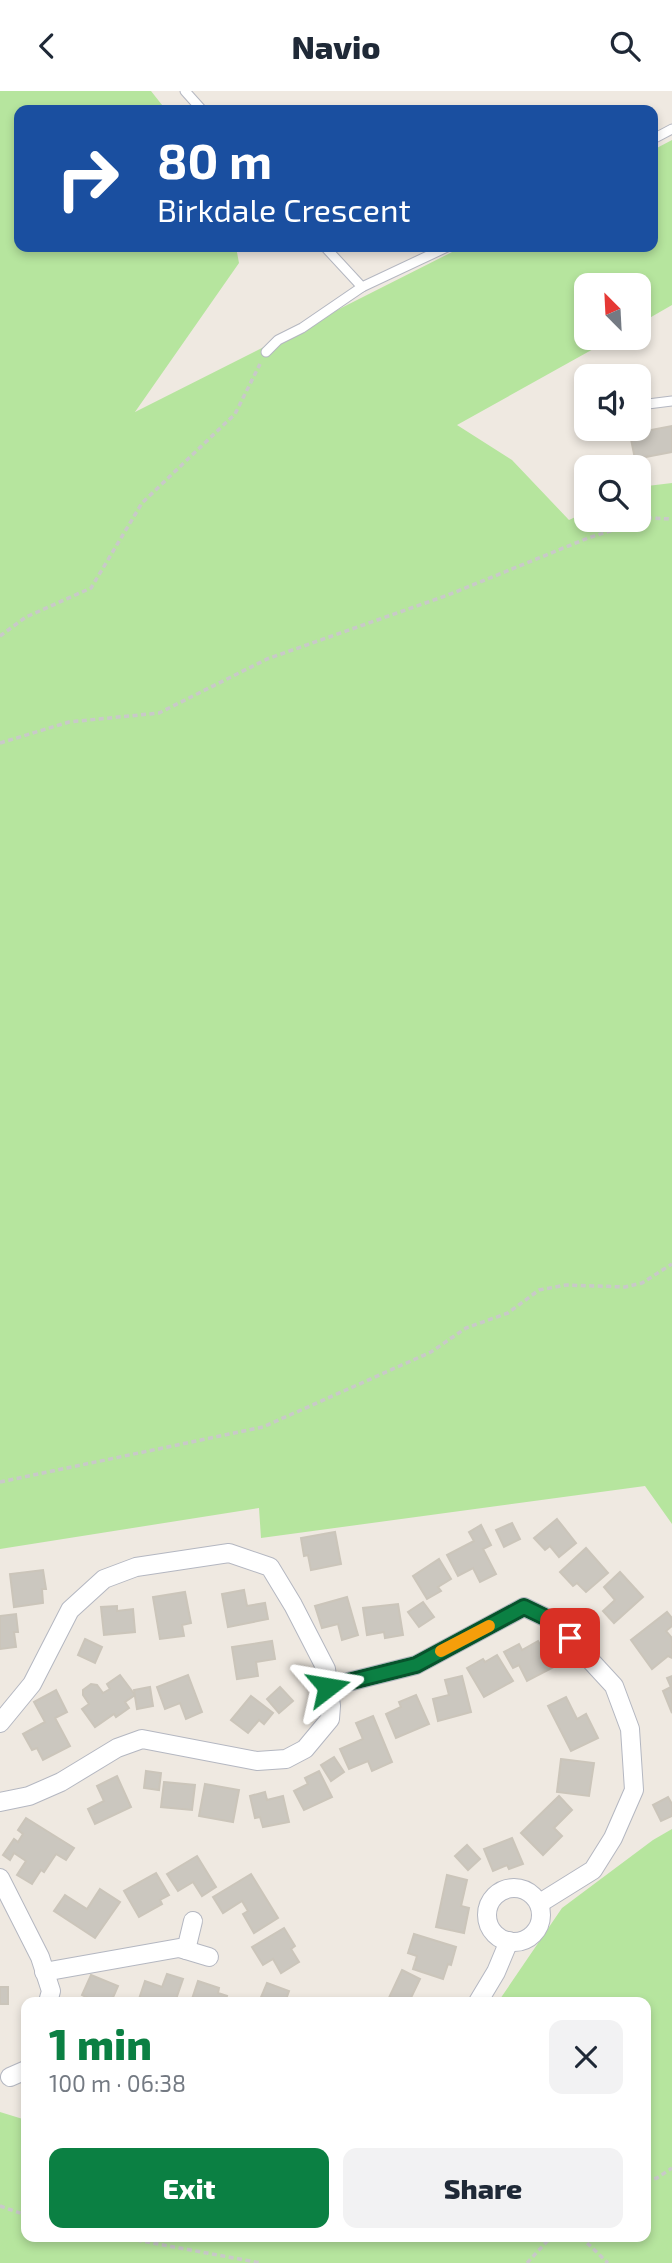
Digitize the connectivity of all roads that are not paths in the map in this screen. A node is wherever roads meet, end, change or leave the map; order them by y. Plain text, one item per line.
1 (185, 91) edge
2 (198, 105) edge
3 (330, 252) edge
4 (436, 252) edge
5 (362, 287) junction
6 (266, 352) road end
7 (672, 401) edge
8 (651, 404) edge
9 (328, 1687) junction
10 (0, 1723) edge
11 (0, 1802) edge
12 (0, 1878) edge
13 (540, 1903) junction
14 (193, 1921) dead end
15 (509, 1941) junction
16 (186, 1950) junction
17 (209, 1957) dead end
18 (44, 1972) junction
19 (49, 1997) edge
20 (481, 1997) edge

1 - 2 lane
3 - 5 lane
4 - 5 lane
5 - 6 lane
7 - 8 lane
9 - 10 street
9 - 11 street
9 - 13 street
12 - 18 street
13 - 15 street
13 - 15 street
14 - 16 street
15 - 20 street
16 - 17 street
16 - 18 street
18 - 19 street

